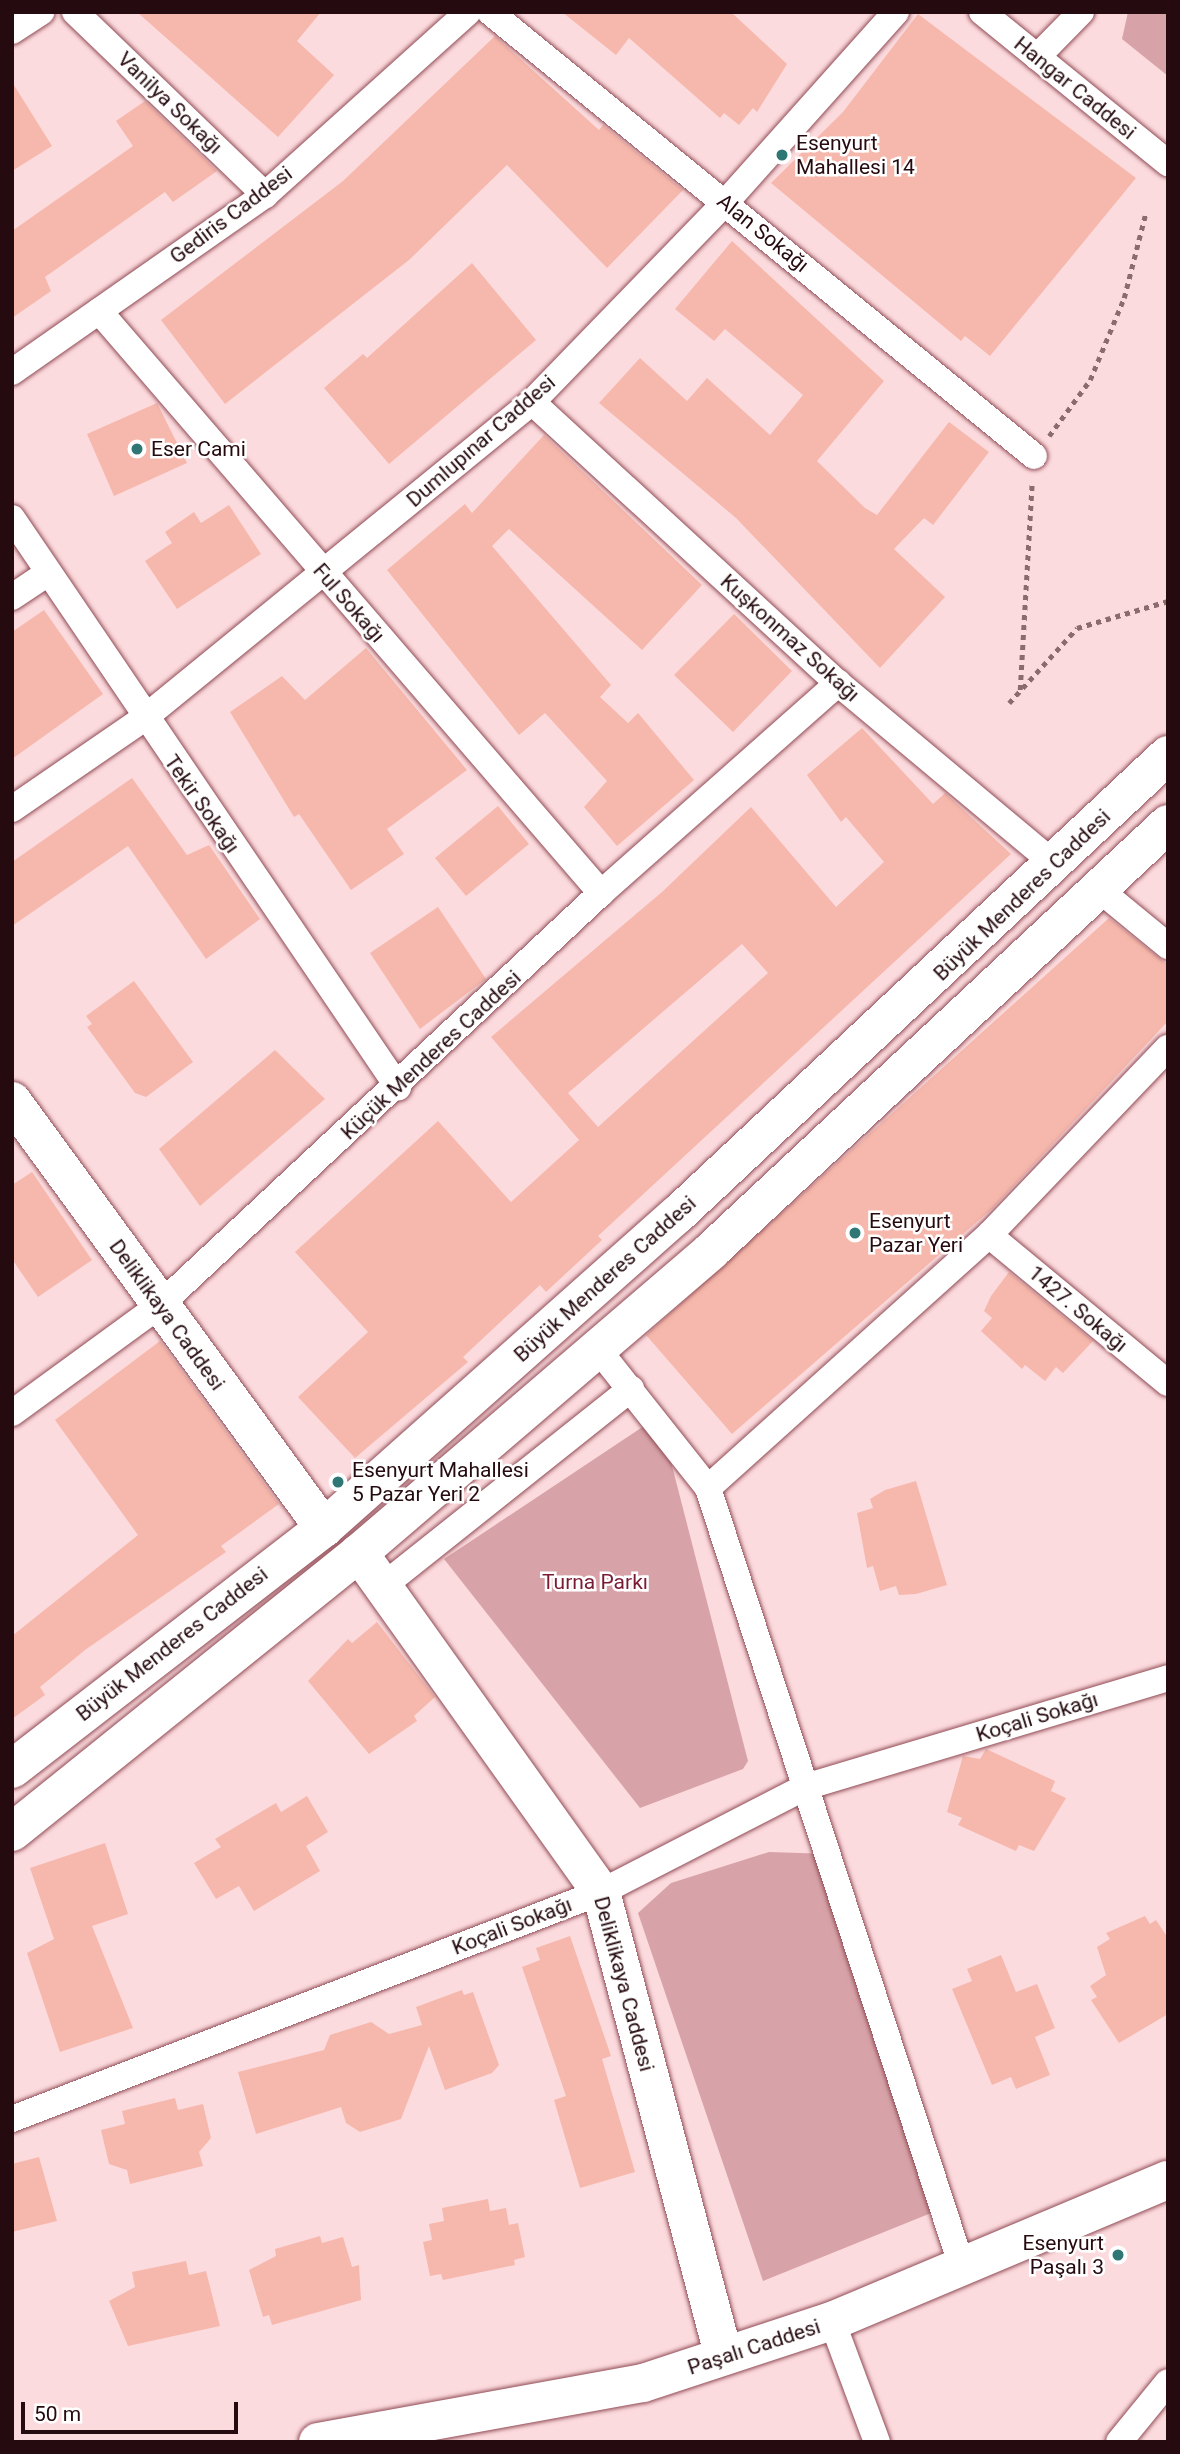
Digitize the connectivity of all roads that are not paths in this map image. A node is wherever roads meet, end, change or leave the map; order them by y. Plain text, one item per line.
1 (41, 12) edge
2 (75, 12) edge
3 (468, 12) edge
4 (490, 12) edge
5 (896, 12) edge
6 (982, 12) edge
7 (1081, 12) edge
8 (12, 31) edge
9 (1037, 57) junction
10 (1168, 163) edge
11 (265, 195) junction
12 (726, 202) junction
13 (99, 311) junction
14 (12, 372) edge
15 (532, 402) junction
16 (1034, 456) road end
17 (12, 518) edge
18 (48, 573) junction
19 (323, 575) junction
20 (12, 597) edge
21 (838, 683) junction
22 (143, 719) junction
23 (1168, 755) edge
24 (12, 809) edge
25 (1168, 824) edge
26 (1056, 865) junction
27 (1101, 891) junction
28 (601, 893) junction
29 (1168, 946) edge
30 (1168, 1048) edge
31 (398, 1087) junction
32 (12, 1101) edge
33 (989, 1235) junction
34 (160, 1305) junction
35 (597, 1348) junction
36 (1168, 1383) edge
37 (631, 1389) junction
38 (12, 1413) edge
39 (708, 1488) junction
40 (324, 1528) junction
41 (359, 1553) junction
42 (383, 1586) junction
43 (1168, 1678) edge
44 (12, 1769) edge
45 (805, 1787) junction
46 (12, 1832) edge
47 (601, 1892) junction
48 (12, 2119) edge
49 (1168, 2180) edge
50 (962, 2267) junction
51 (832, 2321) junction
52 (724, 2356) junction
53 (1168, 2382) edge
54 (336, 2440) edge
55 (877, 2442) edge
56 (1119, 2442) edge

1 - 8 street
2 - 11 street, Vanilya Sokağı
3 - 11 street, Gediris Caddesi
4 - 12 street, Alan Sokağı
5 - 12 street, Dumlupınar Caddesi
6 - 9 street, Hangar Caddesi
7 - 9 street
9 - 10 street, Hangar Caddesi
11 - 13 street, Gediris Caddesi
12 - 15 street, Dumlupınar Caddesi
12 - 16 street, Alan Sokağı
13 - 14 street, Gediris Caddesi
13 - 19 street, Ful Sokağı
15 - 19 street, Dumlupınar Caddesi
15 - 21 street, Kuşkonmaz Sokağı
17 - 18 street, Tekir Sokağı
18 - 20 street
18 - 22 street, Tekir Sokağı
19 - 22 street, Dumlupınar Caddesi
19 - 28 street, Ful Sokağı
21 - 26 street, Kuşkonmaz Sokağı
21 - 28 street, Küçük Menderes Caddesi
22 - 24 street, Dumlupınar Caddesi
22 - 31 street, Tekir Sokağı
23 - 26 street, Büyük Menderes Caddesi
25 - 27 street, Büyük Menderes Caddesi
26 - 40 street, Büyük Menderes Caddesi
27 - 29 street
27 - 35 street, Büyük Menderes Caddesi
28 - 31 street, Küçük Menderes Caddesi
30 - 33 street
31 - 34 street, Küçük Menderes Caddesi
32 - 34 street, Deliklikaya Caddesi
33 - 36 street, 1427. Sokağı
33 - 39 street
34 - 38 street, Küçük Menderes Caddesi
34 - 40 street, Deliklikaya Caddesi
35 - 37 street
35 - 41 street, Büyük Menderes Caddesi
37 - 39 street
37 - 42 street
39 - 45 street
40 - 44 street, Büyük Menderes Caddesi
41 - 42 street, Deliklikaya Caddesi
41 - 46 street, Büyük Menderes Caddesi
42 - 47 street, Deliklikaya Caddesi
43 - 45 street, Koçali Sokağı
45 - 47 street, Koçali Sokağı
45 - 50 street
47 - 48 street, Koçali Sokağı
47 - 52 street, Deliklikaya Caddesi
49 - 50 street, Paşalı Caddesi
50 - 51 street, Paşalı Caddesi
51 - 52 street, Paşalı Caddesi
51 - 55 street
52 - 54 street, Paşalı Caddesi
53 - 56 street

